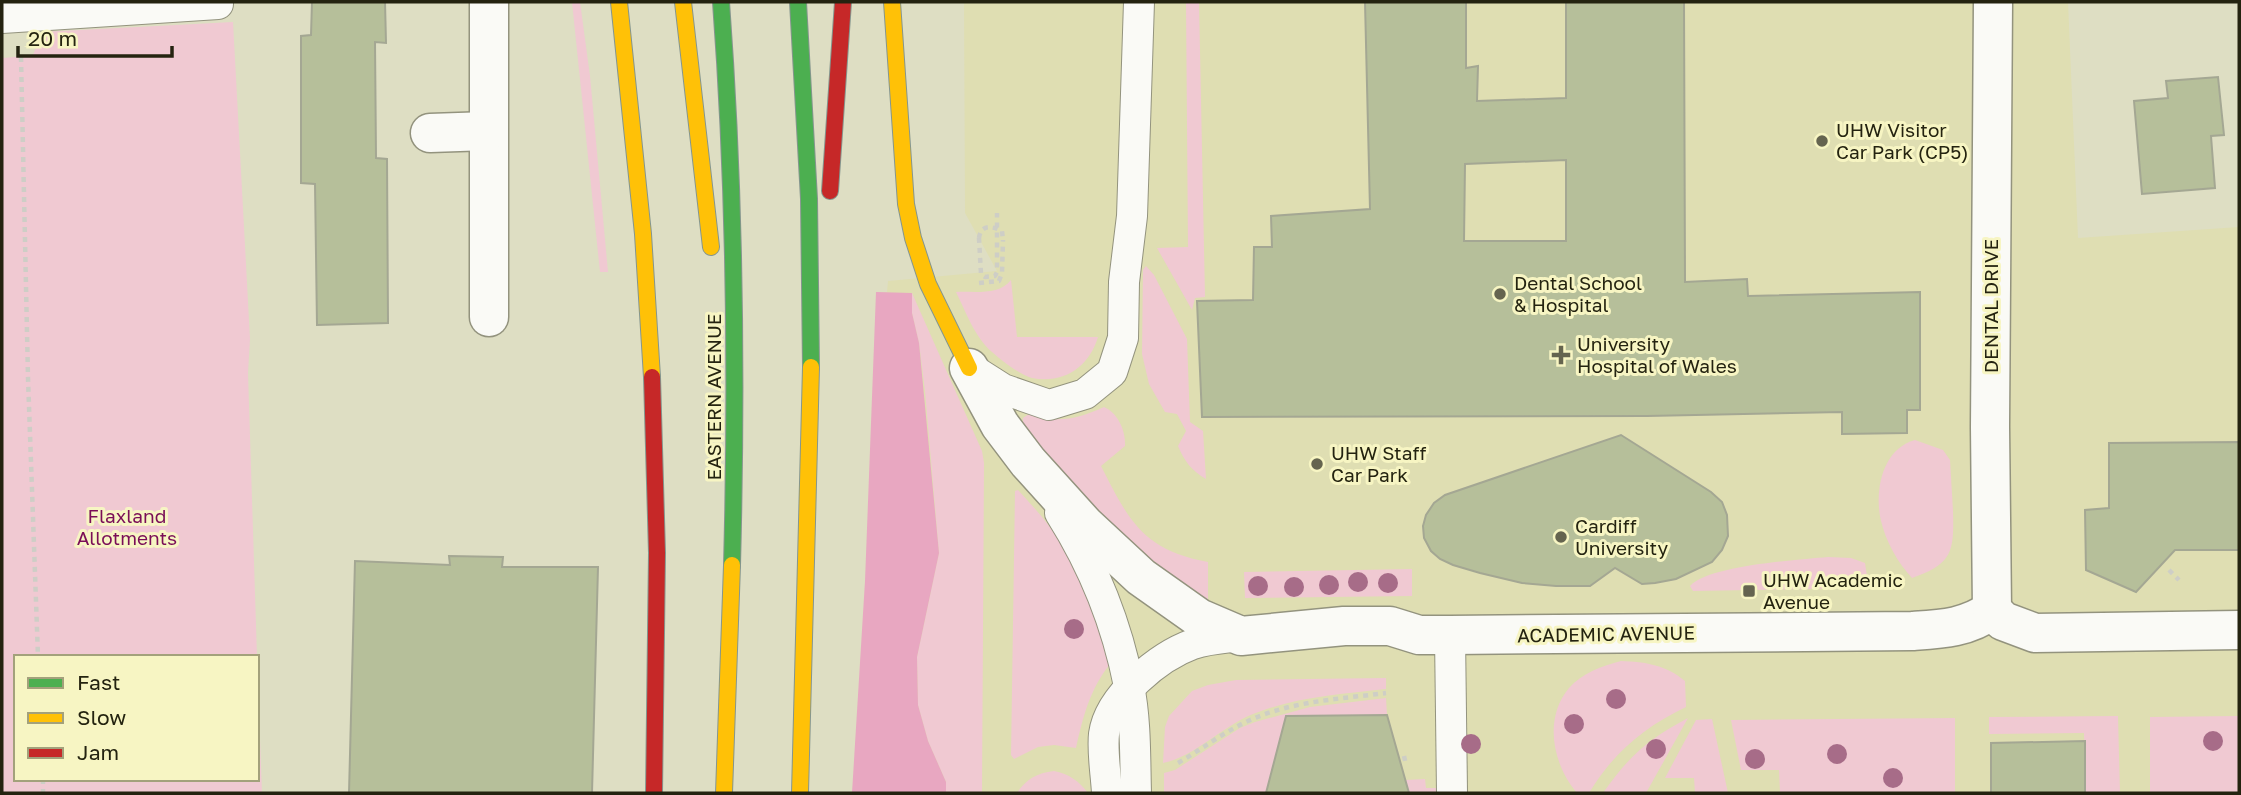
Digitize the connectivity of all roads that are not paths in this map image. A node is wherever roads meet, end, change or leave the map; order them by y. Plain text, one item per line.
1 (218, 2) edge
2 (489, 2) edge
3 (619, 2) edge
4 (683, 2) edge
5 (720, 2) edge
6 (798, 2) edge
7 (843, 2) edge
8 (892, 2) edge
9 (1139, 2) edge
10 (1993, 2) edge
11 (11, 18) edge
12 (488, 131) junction
13 (430, 133) dead end
14 (829, 211) dead end
15 (826, 253) dead end
16 (713, 269) dead end
17 (718, 310) dead end
18 (489, 317) dead end
19 (969, 368) junction
20 (1028, 462) junction
21 (735, 475) junction
22 (811, 476) junction
23 (1992, 610) junction
24 (2239, 630) edge
25 (1450, 635) junction
26 (1241, 636) junction
27 (1129, 688) junction
28 (654, 793) edge
29 (724, 793) edge
30 (800, 793) edge
31 (1107, 793) edge
32 (1136, 793) edge
33 (1452, 793) edge

1 - 11 lane
2 - 12 street
3 - 28 highway
4 - 16 highway
5 - 21 highway, EASTERN AVENUE
6 - 22 highway
7 - 14 highway
8 - 19 highway
9 - 19 lane
10 - 23 street, DENTAL DRIVE
12 - 13 street
12 - 18 street
15 - 22 highway
17 - 21 highway
19 - 20 street, ACADEMIC AVENUE
20 - 26 street, ACADEMIC AVENUE
20 - 27 lane
21 - 29 highway, EASTERN AVENUE
22 - 30 highway
23 - 24 street
23 - 25 street, ACADEMIC AVENUE
25 - 26 street, ACADEMIC AVENUE
25 - 33 lane
26 - 27 lane
27 - 31 lane
27 - 32 lane

